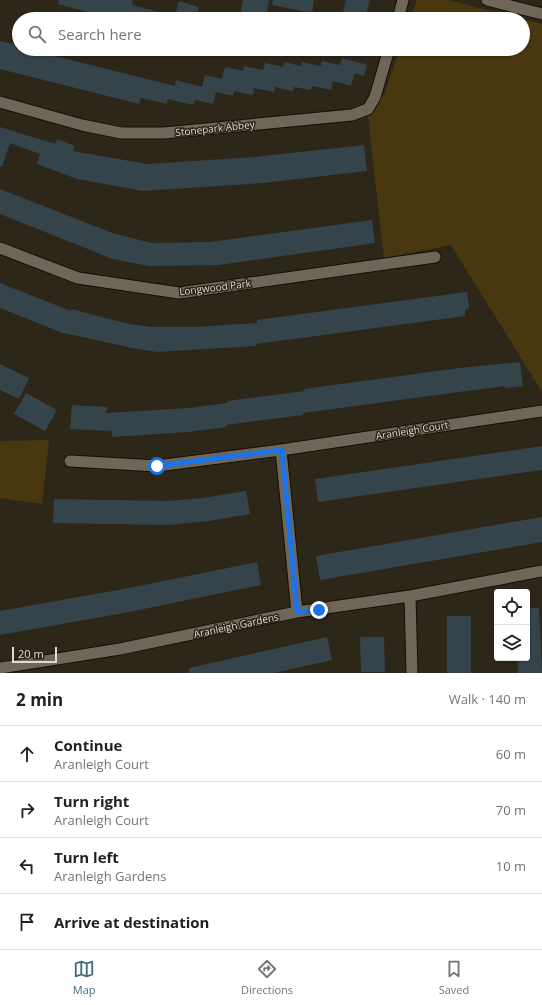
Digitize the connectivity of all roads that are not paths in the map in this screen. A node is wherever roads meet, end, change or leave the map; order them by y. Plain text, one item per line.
1 (403, 0) edge
2 (487, 0) edge
3 (400, 12) edge
4 (542, 14) edge
5 (387, 56) edge
6 (0, 102) edge
7 (0, 248) edge
8 (435, 257) dead end
9 (542, 410) edge
10 (282, 450) junction
11 (70, 460) dead end
12 (542, 571) edge
13 (410, 596) junction
14 (297, 612) junction
15 (0, 668) edge
16 (412, 673) edge

1 - 3 street
2 - 4 street
5 - 6 street, Stonepark Abbey
7 - 8 street, Longwood Park
9 - 10 street, Aranleigh Court
10 - 11 street, Aranleigh Court
10 - 14 street
12 - 13 street, Aranleigh Gardens
13 - 14 street, Aranleigh Gardens
13 - 16 street
14 - 15 street, Aranleigh Gardens

